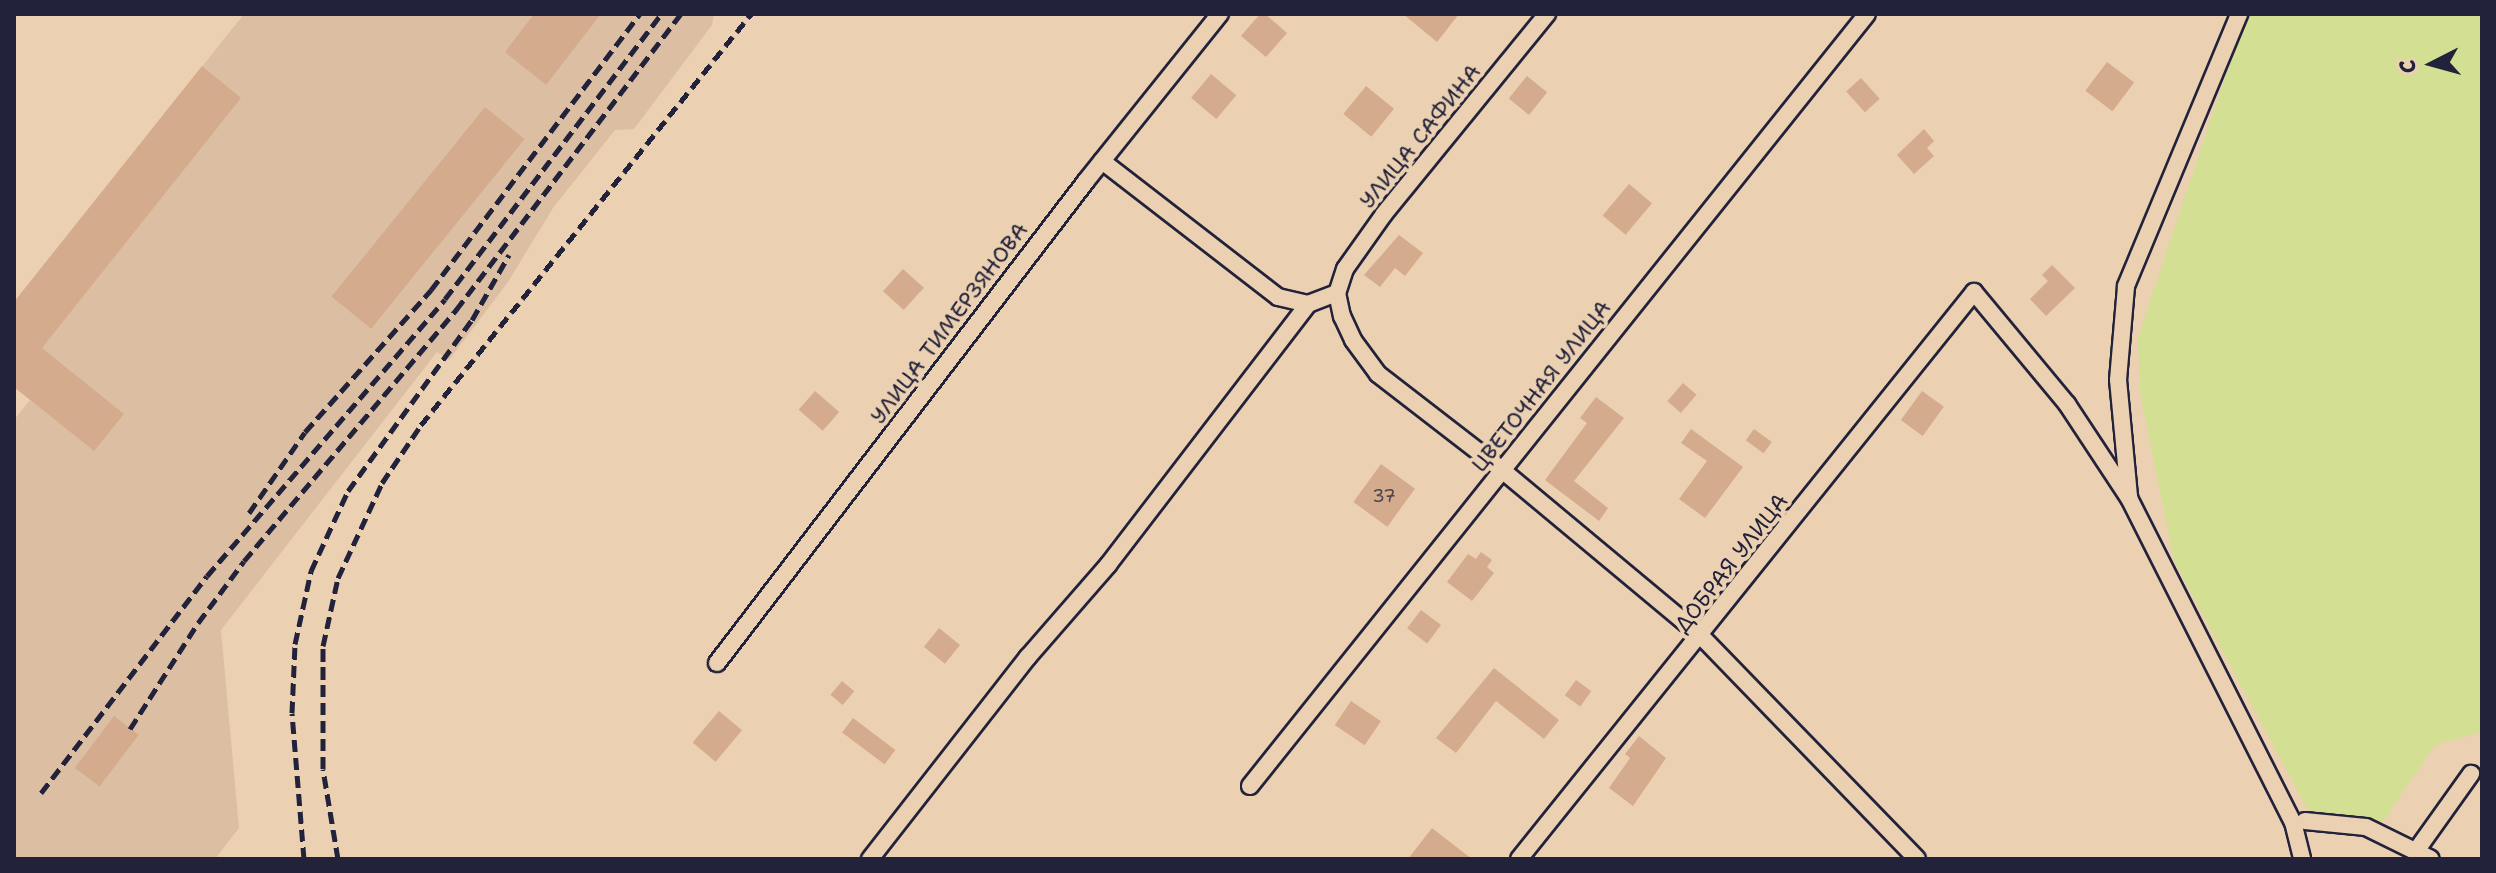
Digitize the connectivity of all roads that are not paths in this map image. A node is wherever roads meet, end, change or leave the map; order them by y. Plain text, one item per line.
1 (1220, 14) edge
2 (1547, 14) edge
3 (1867, 14) edge
4 (2239, 14) edge
5 (1102, 161) junction
6 (1337, 293) junction
7 (1308, 304) junction
8 (1502, 470) junction
9 (2129, 498) junction
10 (1701, 636) junction
11 (717, 663) dead end
12 (2471, 774) dead end
13 (1250, 786) dead end
14 (2305, 821) dead end
15 (2424, 855) edge
16 (870, 859) edge
17 (1519, 859) edge
18 (1917, 859) edge
19 (2302, 859) edge

1 - 5 street, УЛИЦА ТИМЕРЗЯНОВА
2 - 6 street, УЛИЦА САФИНА
3 - 8 street, ЦВЕТОЧНАЯ УЛИЦА
4 - 9 street
5 - 7 street
5 - 11 street, УЛИЦА ТИМЕРЗЯНОВА
6 - 7 street
6 - 8 street
7 - 16 street
8 - 10 street
8 - 13 street, ЦВЕТОЧНАЯ УЛИЦА
9 - 10 street, ДОБРАЯ УЛИЦА
9 - 19 street
10 - 17 street, ДОБРАЯ УЛИЦА
10 - 18 street
12 - 15 street
14 - 15 street

